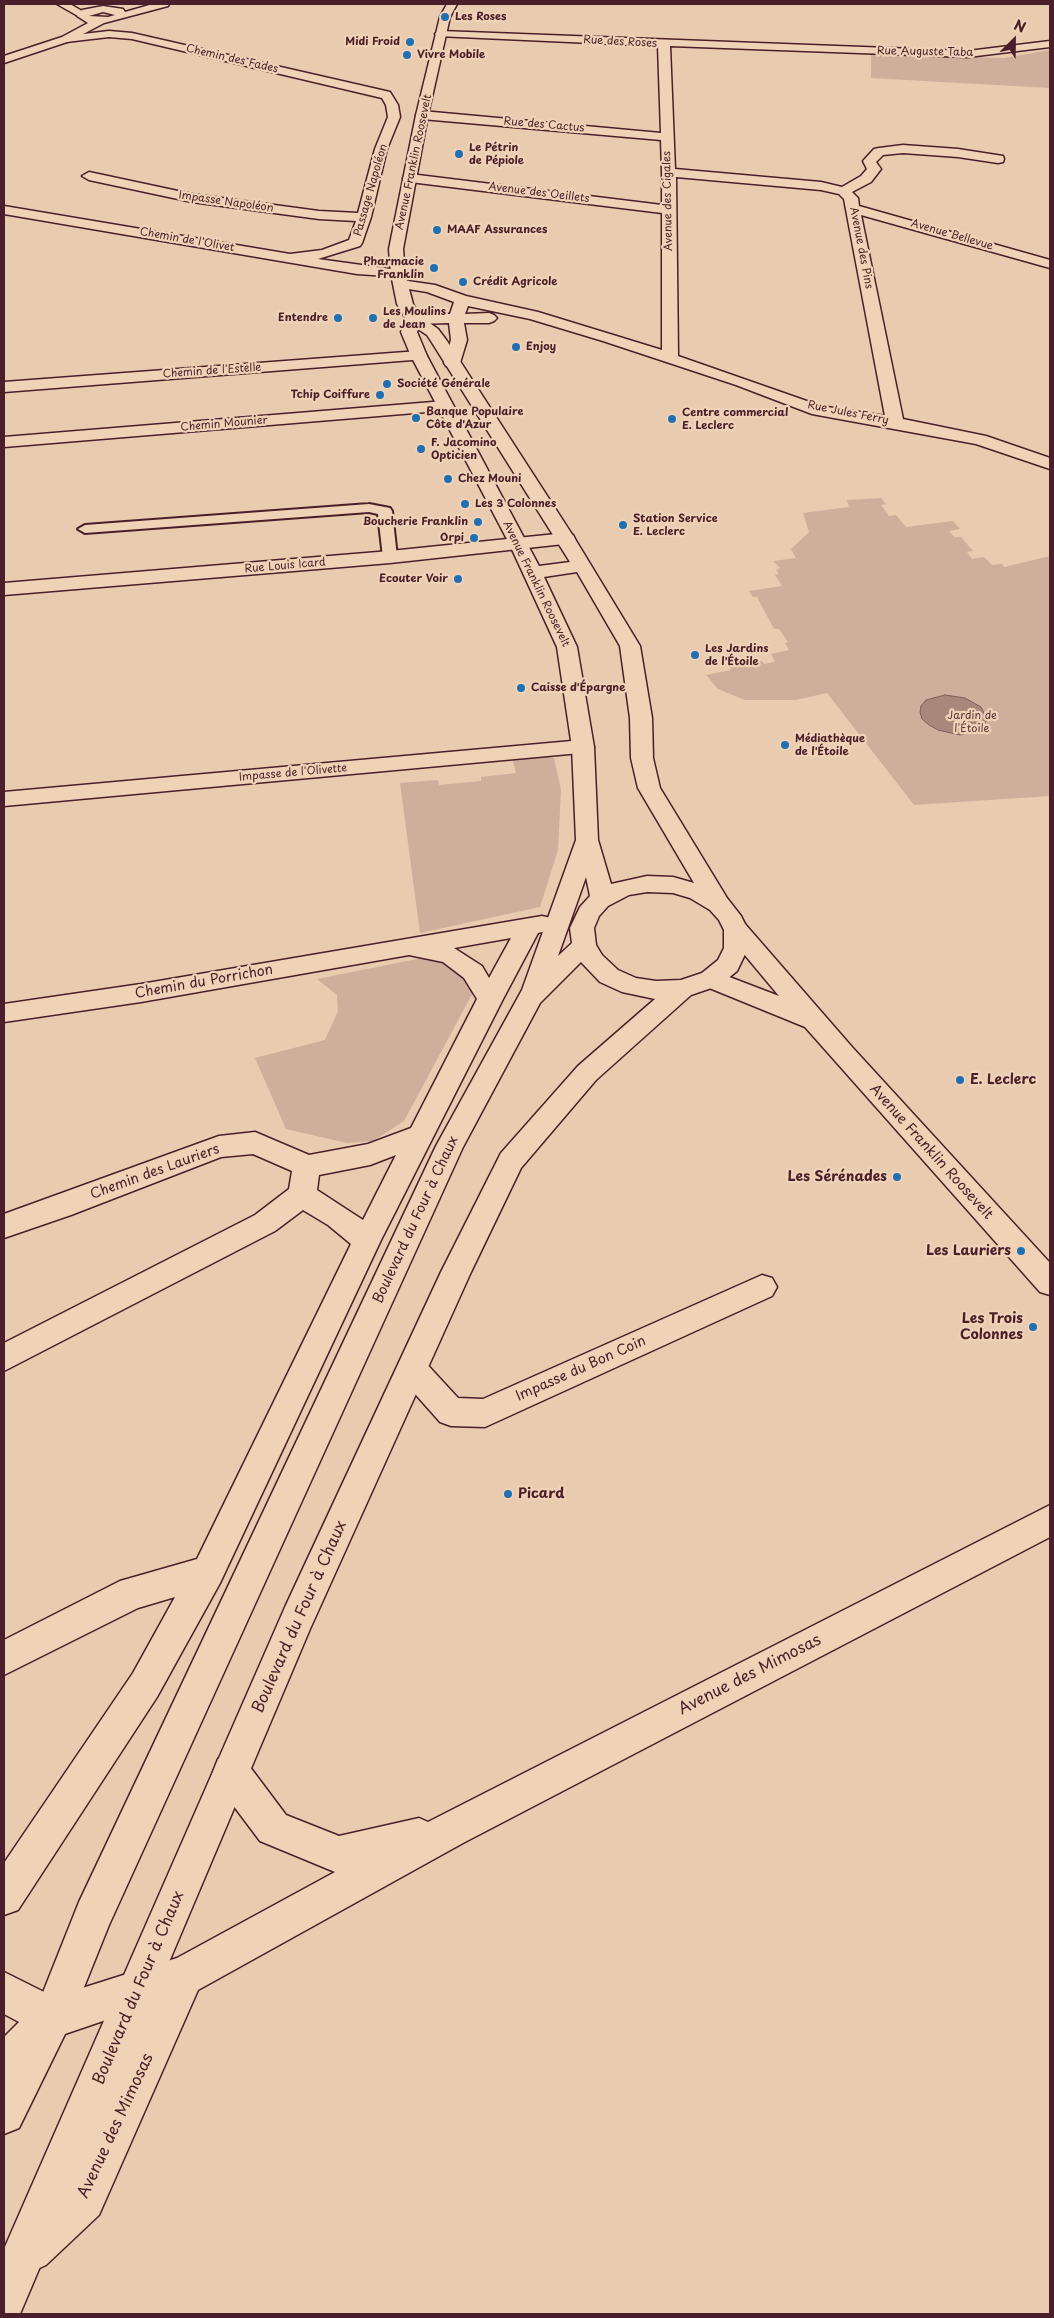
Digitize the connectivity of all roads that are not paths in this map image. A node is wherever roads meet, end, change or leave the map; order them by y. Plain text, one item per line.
1 (62, 4) edge
2 (136, 4) edge
3 (164, 4) edge
4 (452, 4) edge
5 (105, 7) edge
6 (79, 14) edge
7 (120, 15) junction
8 (102, 20) junction
9 (441, 34) junction
10 (66, 39) junction
11 (664, 44) junction
12 (1050, 44) edge
13 (798, 49) joint
14 (4, 51) edge
15 (4, 60) edge
16 (392, 104) joint
17 (422, 115) junction
18 (667, 137) junction
19 (998, 159) dead end
20 (669, 172) junction
21 (89, 176) dead end
22 (410, 178) junction
23 (844, 192) junction
24 (853, 208) junction
25 (4, 210) edge
26 (669, 210) junction
27 (25, 213) junction
28 (364, 217) junction
29 (11, 224) dead end
30 (293, 258) junction
31 (1050, 264) edge
32 (400, 279) junction
33 (462, 300) junction
34 (405, 304) junction
35 (456, 317) junction
36 (414, 319) junction
37 (498, 319) junction
38 (563, 325) junction
39 (459, 340) junction
40 (420, 356) junction
41 (670, 359) junction
42 (452, 363) junction
43 (4, 387) edge
44 (445, 406) junction
45 (895, 423) junction
46 (980, 440) junction
47 (4, 442) edge
48 (1050, 450) edge
49 (1050, 464) edge
50 (85, 529) dead end
51 (566, 539) junction
52 (519, 545) junction
53 (390, 557) junction
54 (582, 566) junction
55 (532, 573) junction
56 (4, 589) edge
57 (583, 747) junction
58 (4, 799) edge
59 (587, 840) junction
60 (603, 898) junction
61 (718, 904) junction
62 (560, 920) junction
63 (530, 926) junction
64 (736, 930) junction
65 (584, 945) junction
66 (404, 946) junction
67 (696, 984) junction
68 (532, 997) junction
69 (490, 1000) junction
70 (4, 1013) edge
71 (814, 1020) junction
72 (421, 1134) junction
73 (306, 1166) junction
74 (302, 1195) junction
75 (4, 1226) edge
76 (367, 1240) junction
77 (1050, 1283) edge
78 (762, 1287) dead end
79 (4, 1358) edge
80 (412, 1369) junction
81 (1050, 1520) edge
82 (208, 1572) junction
83 (4, 1658) edge
84 (231, 1772) junction
85 (450, 1830) junction
86 (4, 1896) edge
87 (184, 1976) junction
88 (138, 1989) junction
89 (4, 1992) edge
90 (52, 2018) junction
91 (4, 2065) edge
92 (4, 2113) edge
93 (23, 2257) junction
94 (4, 2300) edge

1 - 6 street
2 - 5 street
3 - 7 street
4 - 9 street, Avenue Franklin Roosevelt
5 - 6 street
5 - 7 street
6 - 8 street
6 - 14 street
7 - 8 street
8 - 10 street
9 - 11 street, Rue des Roses
9 - 17 street, Avenue Franklin Roosevelt
10 - 15 street
10 - 16 street, Chemin des Fades
11 - 13 street, Rue des Roses
11 - 18 street, Avenue des Cigales
12 - 13 street, Rue Auguste Taba
16 - 28 street, Passage Napoléon
17 - 18 street, Rue des Cactus
17 - 22 street, Avenue Franklin Roosevelt
18 - 20 street, Avenue des Cigales
19 - 23 street
20 - 23 street, Avenue des Pins
20 - 26 street, Avenue des Cigales
21 - 28 street, Impasse Napoléon
22 - 26 street, Avenue des Oeillets
22 - 32 street, Avenue Franklin Roosevelt
23 - 24 street, Avenue des Pins
24 - 31 street, Avenue Bellevue
24 - 45 street, Avenue des Pins
25 - 27 street, Chemin de l'Olivet
26 - 41 street, Avenue des Cigales
27 - 29 street
27 - 30 street, Chemin de l'Olivet
28 - 30 street, Passage Napoléon
30 - 32 street, Chemin de l'Olivet
32 - 33 street, Rue Jules Ferry
32 - 34 street, Avenue Franklin Roosevelt
33 - 34 street, Rue Jules Ferry
33 - 35 street
33 - 38 street, Rue Jules Ferry
34 - 36 street, Avenue Franklin Roosevelt
35 - 36 street, Rue Jules Ferry
35 - 37 street, Rue Jules Ferry
35 - 39 street
36 - 40 street, Avenue Franklin Roosevelt
36 - 42 street, Avenue Franklin Roosevelt
37 - 38 street, Rue Jules Ferry
37 - 39 street
38 - 41 street, Rue Jules Ferry
39 - 42 street
40 - 43 street, Chemin de l'Estelle
40 - 44 street, Avenue Franklin Roosevelt
41 - 45 street, Rue Jules Ferry
42 - 51 street, Avenue Franklin Roosevelt
44 - 47 street, Chemin Mounier
44 - 52 street, Avenue Franklin Roosevelt
45 - 46 street, Rue Jules Ferry
46 - 48 street
46 - 49 street, Rue Jules Ferry
50 - 53 street
51 - 52 street, Rue Louis Icard
51 - 54 street, Avenue Franklin Roosevelt
52 - 53 street, Rue Louis Icard
52 - 55 street, Avenue Franklin Roosevelt
53 - 56 street, Rue Louis Icard
54 - 55 street
54 - 61 street, Avenue Franklin Roosevelt
55 - 57 street, Avenue Franklin Roosevelt
57 - 58 street, Impasse de l'Olivette
57 - 59 street, Avenue Franklin Roosevelt
59 - 60 street, Avenue Franklin Roosevelt
59 - 62 street
60 - 61 street
60 - 65 street
61 - 64 street
62 - 63 street, Chemin du Porrichon
62 - 68 street
63 - 66 street, Chemin du Porrichon
63 - 69 street
64 - 67 street
64 - 71 street, Avenue Franklin Roosevelt
65 - 67 street
65 - 68 street, Boulevard du Four à Chaux
66 - 69 street, Chemin du Porrichon
66 - 70 street, Chemin du Porrichon
67 - 71 street, Avenue Franklin Roosevelt
67 - 80 street, Boulevard du Four à Chaux
68 - 90 street, Boulevard du Four à Chaux
69 - 72 street
71 - 77 street, Avenue Franklin Roosevelt
72 - 73 street
72 - 76 street
73 - 74 street
73 - 75 street, Chemin des Lauriers
74 - 76 street
74 - 79 street
76 - 82 street
78 - 80 street, Impasse du Bon Coin
80 - 84 street, Boulevard du Four à Chaux
81 - 85 street, Avenue des Mimosas
82 - 83 street
82 - 86 street
84 - 85 street, Avenue des Mimosas
84 - 88 street, Boulevard du Four à Chaux
85 - 87 street, Avenue des Mimosas
87 - 88 street, Avenue des Mimosas
87 - 93 street, Avenue des Mimosas
88 - 90 street, Avenue des Mimosas
88 - 93 street, Boulevard du Four à Chaux
89 - 90 street
90 - 91 street
90 - 92 street, Boulevard du Four à Chaux
93 - 94 street, Boulevard du Four à Chaux

